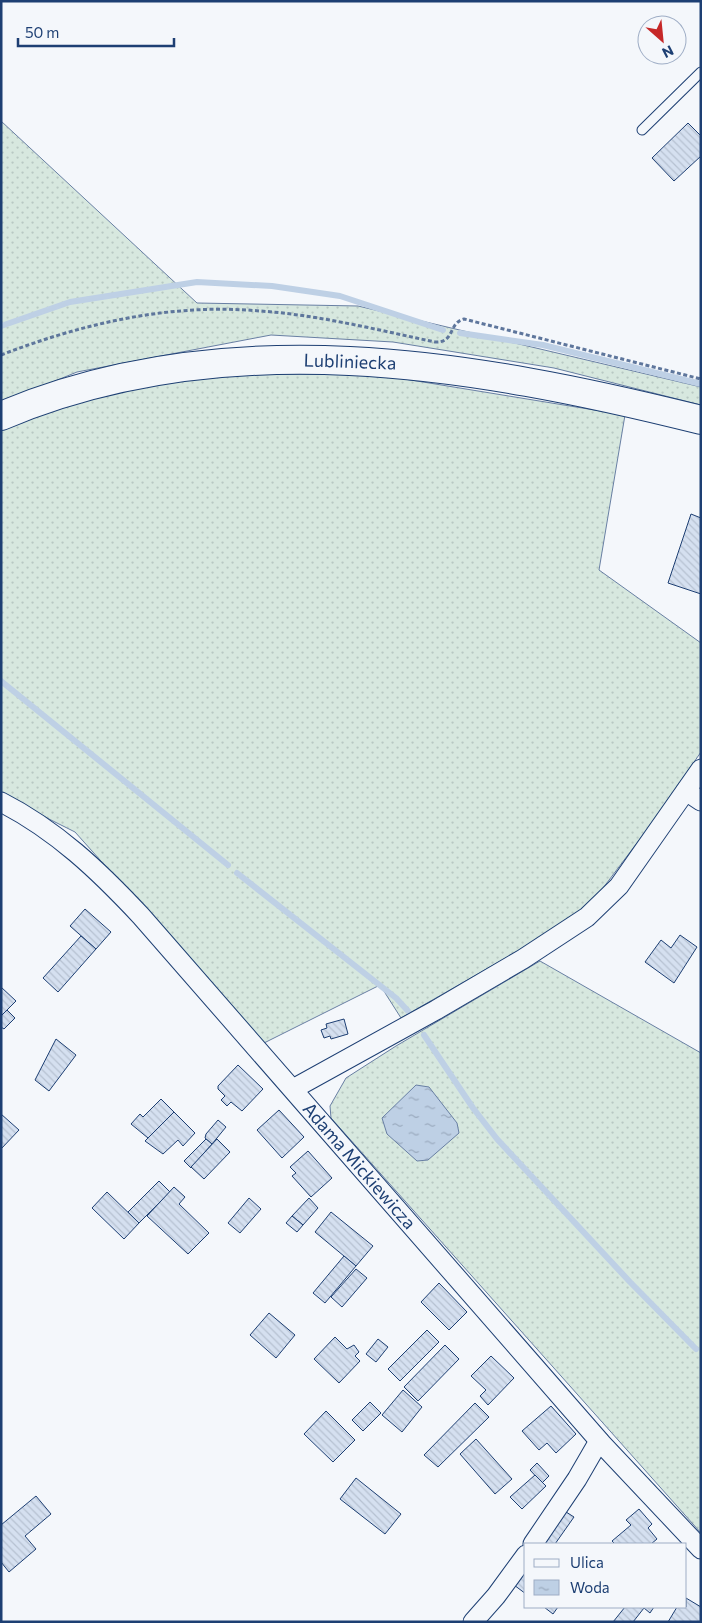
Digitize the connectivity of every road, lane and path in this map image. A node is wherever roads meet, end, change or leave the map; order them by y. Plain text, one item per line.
1 (701, 72) edge
2 (642, 130) dead end
3 (1, 356) edge
4 (701, 379) edge
5 (1, 416) edge
6 (701, 420) edge
7 (701, 769) edge
8 (693, 796) edge
9 (1, 802) edge
10 (293, 1089) junction
11 (599, 1441) junction
12 (534, 1543) edge
13 (701, 1548) edge
14 (524, 1557) edge
15 (472, 1622) edge

1 - 2 lane
3 - 4 path
5 - 6 main road, Lubliniecka
7 - 8 street
8 - 10 street
9 - 10 street, Adama Mickiewicza
10 - 11 street, Adama Mickiewicza
11 - 12 street
11 - 13 street, Adama Mickiewicza
14 - 15 street

